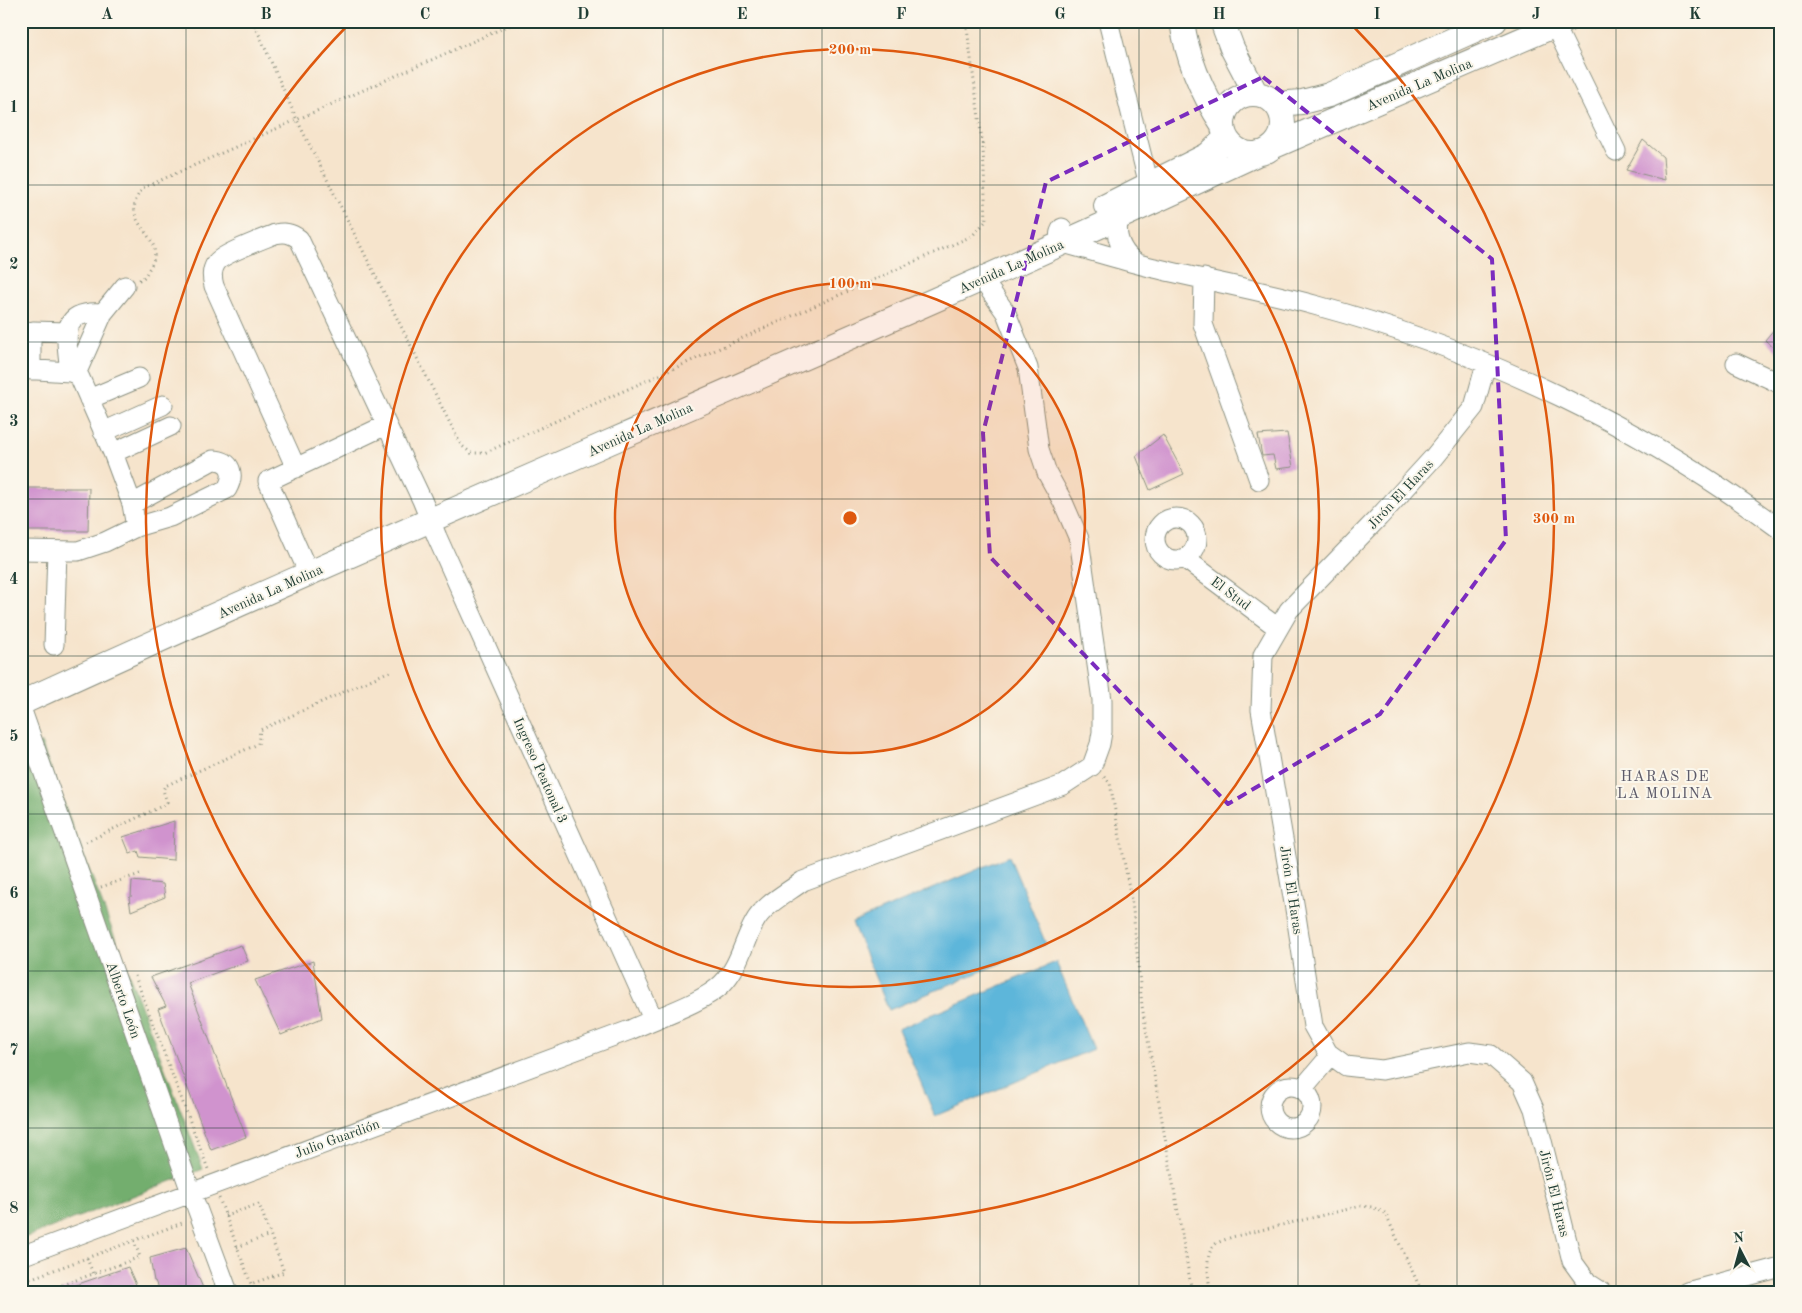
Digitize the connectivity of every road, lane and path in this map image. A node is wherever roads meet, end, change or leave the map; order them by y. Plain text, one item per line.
1 (253, 21) edge
2 (519, 21) edge
3 (966, 21) edge
4 (1108, 21) edge
5 (1182, 21) edge
6 (1222, 21) edge
7 (1495, 21) edge
8 (1560, 24) edge
9 (1266, 99) junction
10 (297, 120) junction
11 (1225, 132) junction
12 (1266, 150) junction
13 (1616, 151) dead end
14 (1149, 185) junction
15 (1119, 217) junction
16 (1062, 235) junction
17 (1144, 266) junction
18 (982, 278) junction
19 (1204, 278) junction
20 (125, 286) joint
21 (103, 313) junction
22 (66, 332) junction
23 (1736, 363) dead end
24 (1486, 364) junction
25 (26, 370) edge
26 (73, 373) junction
27 (140, 378) dead end
28 (1781, 384) edge
29 (89, 399) junction
30 (163, 405) dead end
31 (386, 425) junction
32 (172, 426) dead end
33 (103, 432) junction
34 (113, 453) junction
35 (296, 468) junction
36 (1259, 480) dead end
37 (132, 504) junction
38 (427, 513) junction
39 (1780, 526) edge
40 (136, 527) junction
41 (21, 550) edge
42 (57, 550) junction
43 (1184, 558) dead end
44 (306, 567) junction
45 (1278, 628) junction
46 (54, 645) dead end
47 (392, 670) dead end
48 (21, 687) edge
49 (21, 703) edge
50 (21, 708) edge
51 (1092, 766) junction
52 (82, 834) dead end
53 (140, 874) dead end
54 (98, 878) dead end
55 (101, 887) junction
56 (105, 896) dead end
57 (133, 970) dead end
58 (653, 1019) junction
59 (1331, 1055) junction
60 (1302, 1089) dead end
61 (214, 1184) junction
62 (191, 1192) junction
63 (200, 1216) junction
64 (225, 1216) junction
65 (270, 1235) junction
66 (134, 1241) junction
67 (237, 1247) junction
68 (21, 1256) edge
69 (87, 1258) junction
70 (1781, 1267) edge
71 (93, 1274) junction
72 (21, 1282) edge
73 (251, 1284) junction
74 (43, 1292) edge
75 (228, 1292) edge
76 (254, 1292) edge
77 (1192, 1292) edge
78 (1210, 1292) edge
79 (1422, 1292) edge
80 (1602, 1292) edge
81 (1687, 1292) edge

1 - 10 path
2 - 10 path
3 - 10 path
4 - 14 street
5 - 11 main road
6 - 9 main road
7 - 9 main road, Avenida La Molina
8 - 12 main road, Avenida La Molina
8 - 13 street
9 - 11 main road
9 - 12 main road
10 - 20 path
11 - 12 main road
11 - 14 main road, Avenida La Molina
12 - 15 main road, Avenida La Molina
14 - 16 main road, Avenida La Molina
15 - 16 main road, Avenida La Molina
15 - 17 street
16 - 17 street
16 - 18 main road, Avenida La Molina
16 - 38 main road, Avenida La Molina
17 - 19 street
18 - 38 main road, Avenida La Molina
18 - 51 street
19 - 24 street
19 - 36 street
20 - 21 street
21 - 22 street
21 - 26 street
22 - 25 street
22 - 26 street
23 - 28 street
24 - 39 street
24 - 45 street, Jirón El Haras
25 - 26 street
26 - 29 street
27 - 29 street
29 - 33 street
30 - 33 street
31 - 35 street
31 - 35 street, Ingreso Peatonal 3
31 - 38 street, Ingreso Peatonal 3
32 - 34 street
33 - 34 street
34 - 37 street
35 - 44 street
37 - 40 street
37 - 40 street
38 - 44 main road, Avenida La Molina
38 - 58 street, Ingreso Peatonal 3
40 - 42 street
41 - 42 street
42 - 46 street
43 - 45 street, El Stud
44 - 48 main road, Avenida La Molina
44 - 49 main road, Avenida La Molina
45 - 59 street, Jirón El Haras
47 - 52 path
50 - 62 street, Alberto León
51 - 58 street, Julio Guardión
51 - 77 path
53 - 55 path
54 - 55 path
55 - 56 path
57 - 61 path
58 - 61 street, Julio Guardión
59 - 60 street
59 - 80 street, Jirón El Haras
61 - 62 street, Julio Guardión
61 - 64 path
62 - 63 street, Alberto León
62 - 68 street, Julio Guardión
63 - 66 path
63 - 75 street, Alberto León
64 - 65 path
64 - 67 path
65 - 67 path
65 - 73 path
66 - 69 path
66 - 71 path
67 - 73 path
69 - 71 path
69 - 72 path
70 - 81 street
71 - 74 path
73 - 76 path
78 - 79 path

